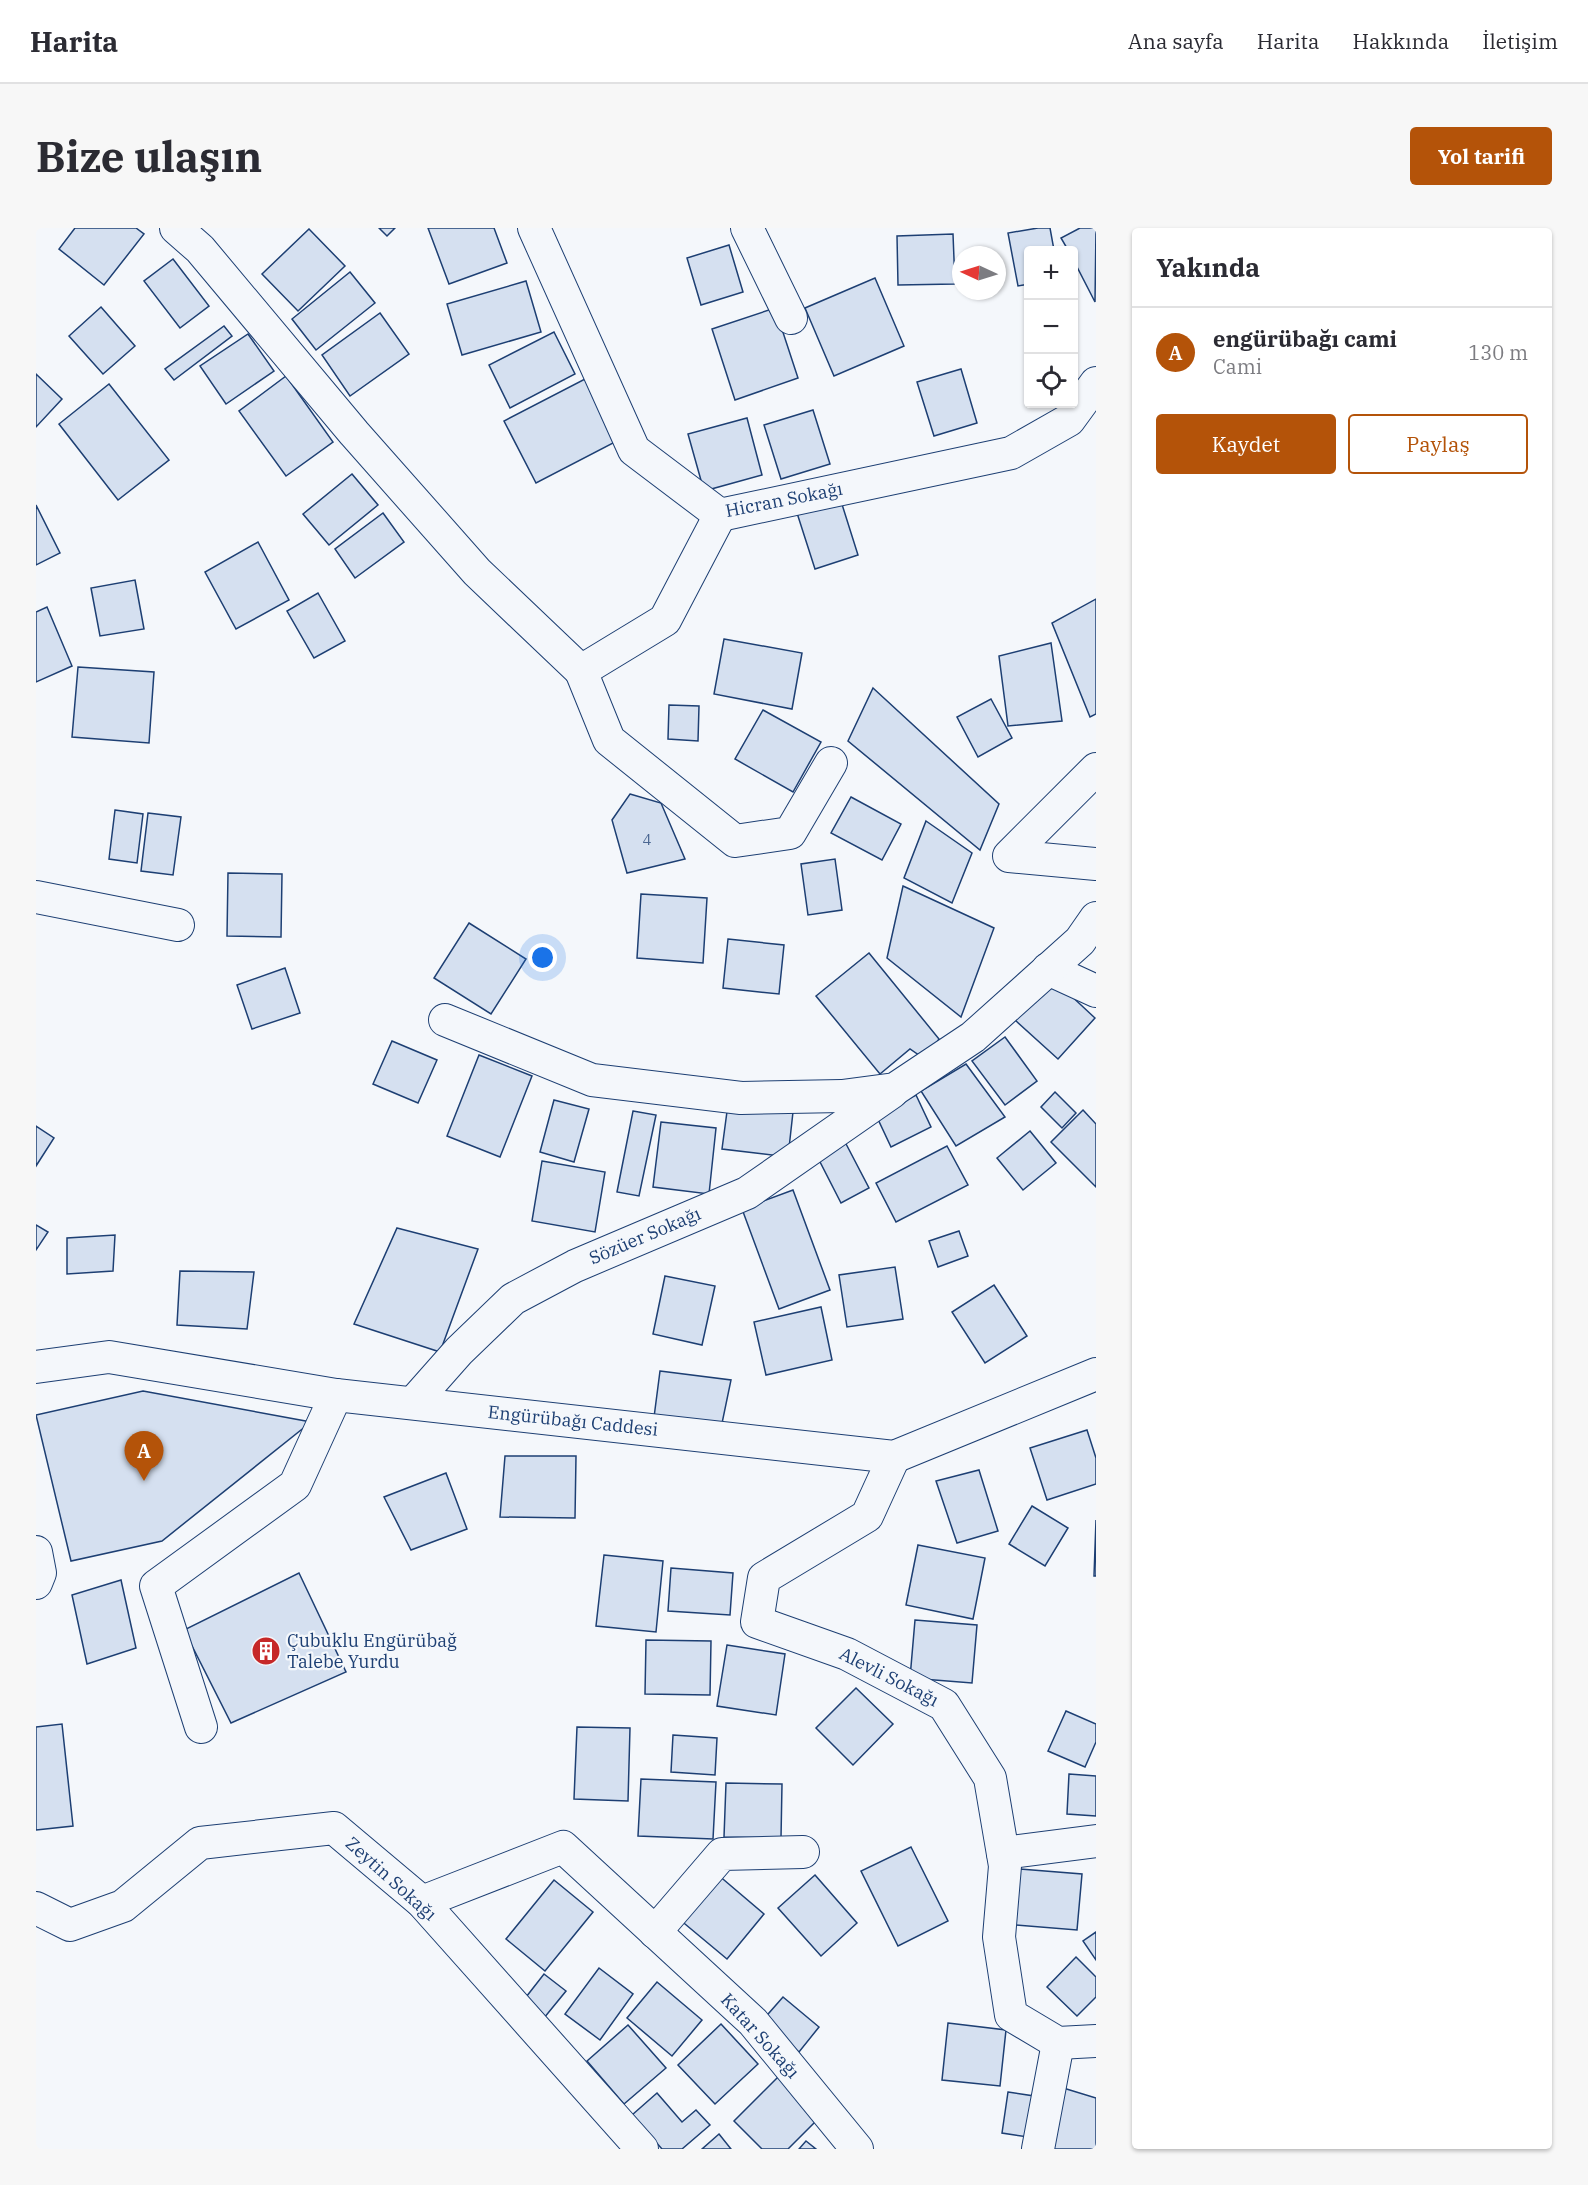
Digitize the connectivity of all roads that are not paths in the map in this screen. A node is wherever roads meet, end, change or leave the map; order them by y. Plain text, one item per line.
1 (176, 228) edge
2 (534, 228) edge
3 (747, 228) edge
4 (791, 318) dead end
5 (1096, 383) edge
6 (720, 515) junction
7 (581, 671) junction
8 (831, 763) dead end
9 (1096, 769) edge
10 (1096, 864) edge
11 (36, 897) edge
12 (1096, 918) edge
13 (178, 925) dead end
14 (1048, 969) junction
15 (1096, 990) edge
16 (445, 1020) dead end
17 (895, 1089) junction
18 (36, 1367) edge
19 (1096, 1374) edge
20 (336, 1395) junction
21 (413, 1403) junction
22 (894, 1457) junction
23 (36, 1552) edge
24 (36, 1583) edge
25 (201, 1727) dead end
26 (1096, 1841) edge
27 (803, 1852) dead end
28 (1003, 1853) junction
29 (422, 1902) junction
30 (36, 1908) edge
31 (655, 1932) junction
32 (1096, 2041) edge
33 (1058, 2043) junction
34 (640, 2148) edge
35 (857, 2149) edge
36 (1038, 2149) edge

1 - 7 street
2 - 6 street, Hicran Sokağı
3 - 4 street
5 - 6 street, Hicran Sokağı
6 - 7 street
7 - 8 street
9 - 10 street
11 - 13 street
12 - 14 street, Sözüer Sokağı
14 - 15 street
14 - 17 street, Sözüer Sokağı
16 - 17 street
17 - 21 street, Sözüer Sokağı
18 - 20 street, Engürübağı Caddesi
19 - 22 street, Engürübağı Caddesi
20 - 21 street, Engürübağı Caddesi
20 - 25 street
21 - 22 street, Engürübağı Caddesi
22 - 28 street, Alevli Sokağı
23 - 24 street
26 - 28 street
27 - 31 street
28 - 33 street, Alevli Sokağı
29 - 30 street, Zeytin Sokağı
29 - 31 street, Katar Sokağı
29 - 34 street, Zeytin Sokağı
31 - 35 street, Katar Sokağı
32 - 33 street
33 - 36 street

